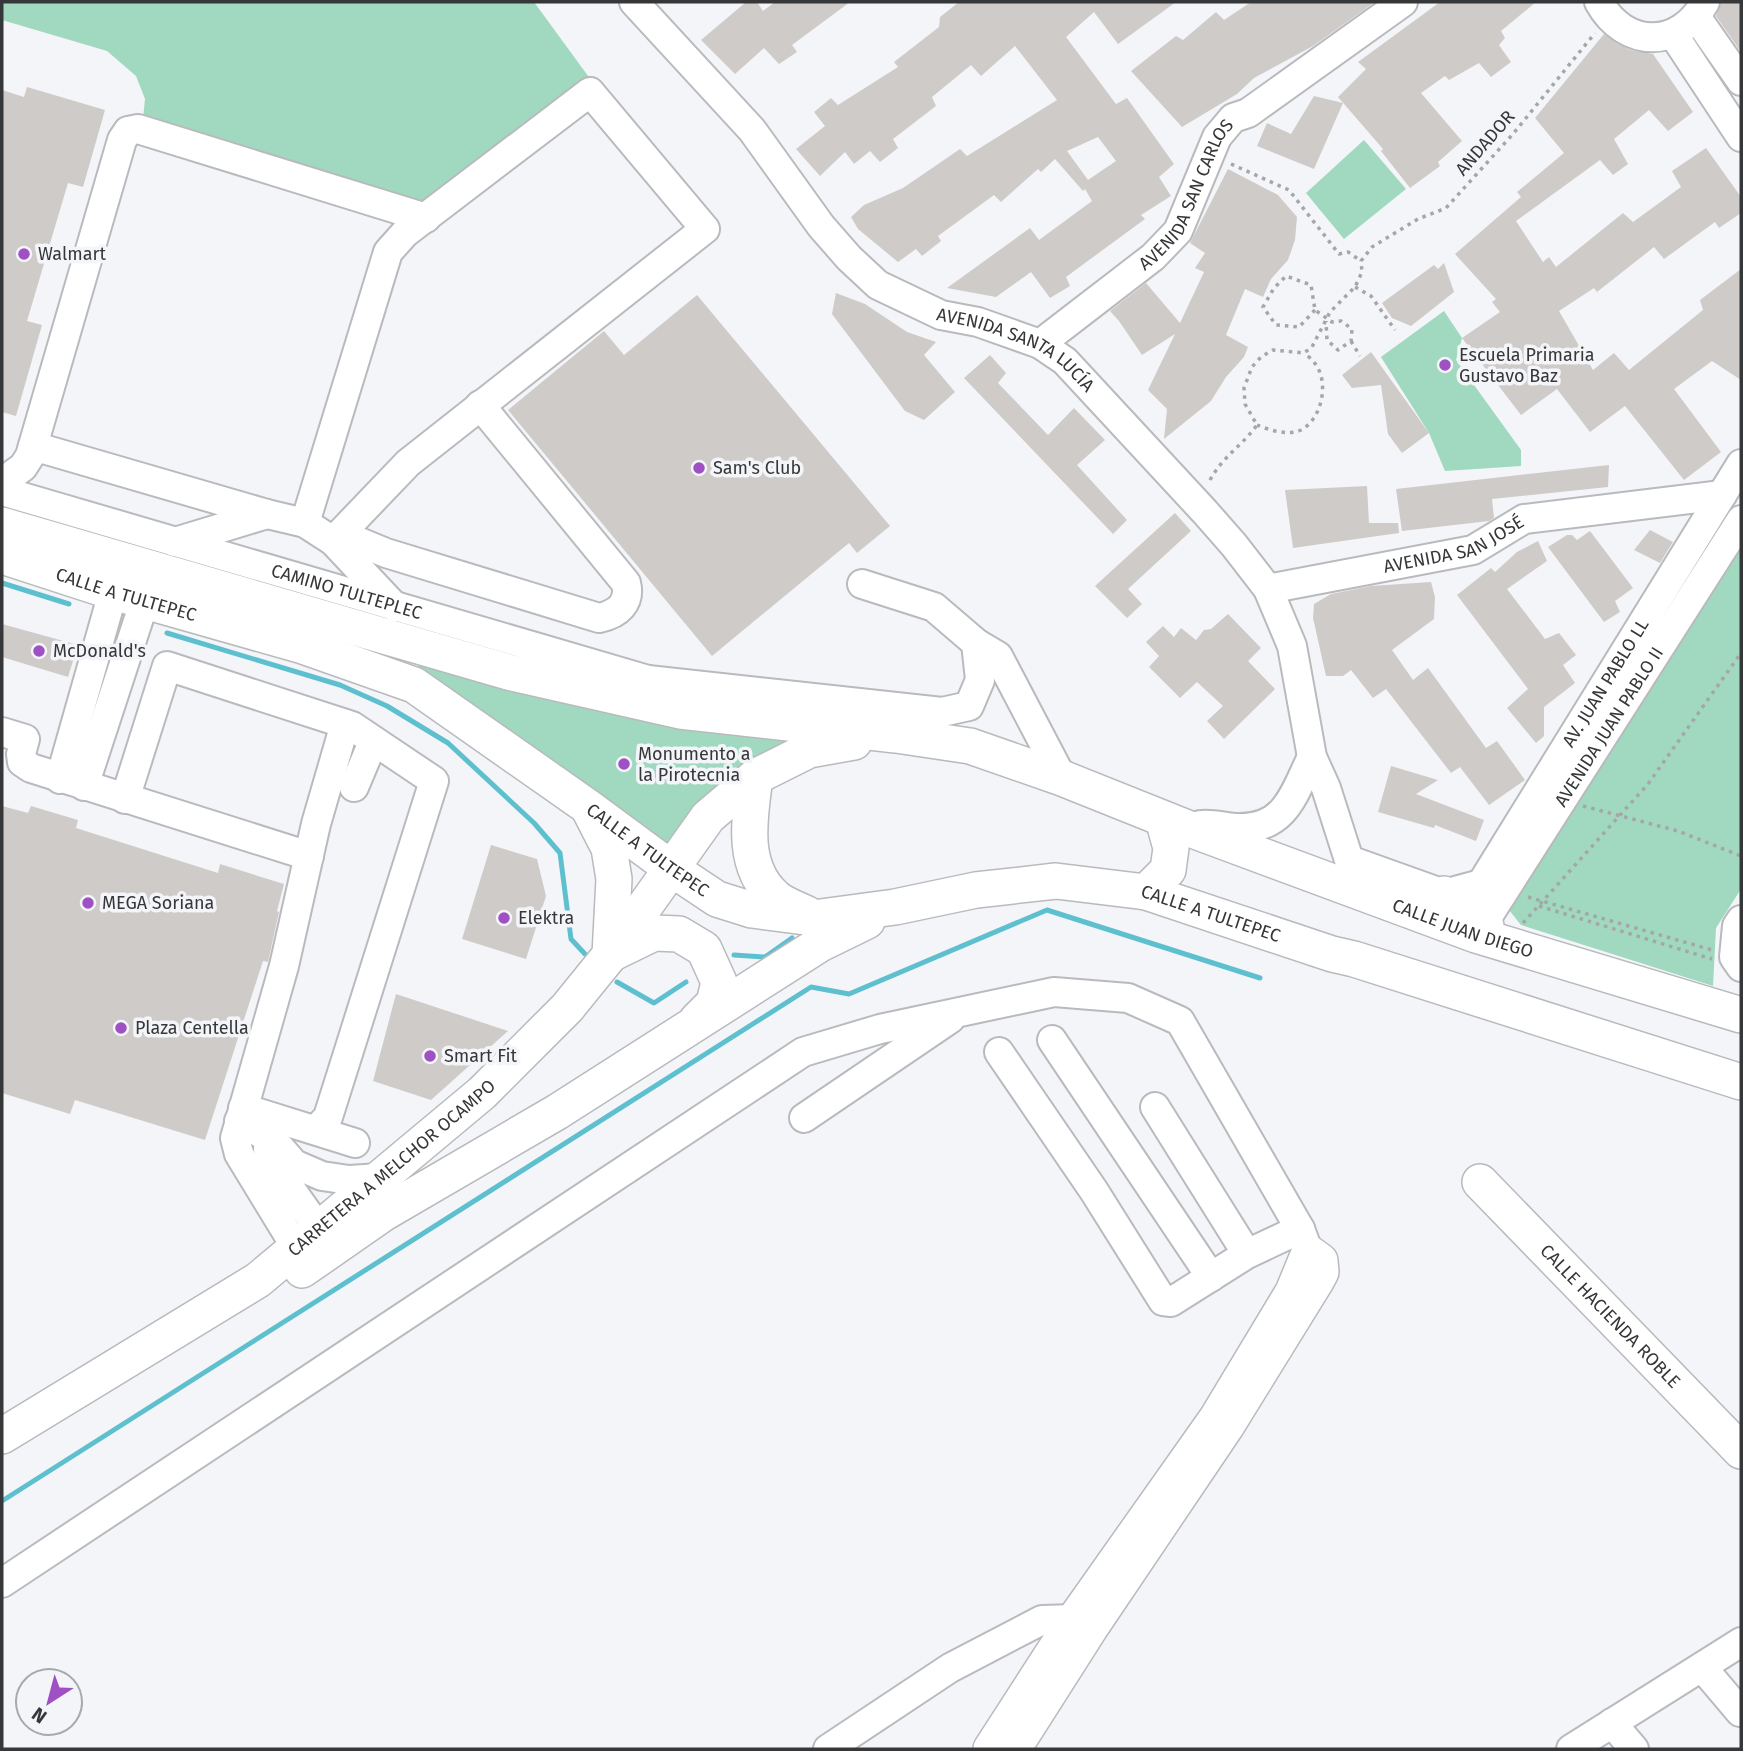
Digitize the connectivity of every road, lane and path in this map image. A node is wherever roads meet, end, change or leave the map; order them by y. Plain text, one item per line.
1 (634, 2) edge
2 (1403, 2) edge
3 (1604, 9) edge
4 (1701, 10) edge
5 (1674, 34) junction
6 (1741, 81) edge
7 (1741, 137) edge
8 (1225, 162) dead end
9 (426, 218) junction
10 (1361, 261) junction
11 (1355, 287) junction
12 (1315, 310) junction
13 (1326, 319) junction
14 (1395, 330) dead end
15 (1351, 341) junction
16 (1040, 344) junction
17 (1304, 353) junction
18 (1360, 356) dead end
19 (480, 405) junction
20 (1257, 425) junction
21 (33, 446) junction
22 (1741, 464) edge
23 (1210, 480) dead end
24 (2, 482) edge
25 (2, 491) edge
26 (1722, 495) junction
27 (267, 514) junction
28 (1741, 520) edge
29 (305, 523) junction
30 (2, 526) edge
31 (337, 538) junction
32 (176, 542) junction
33 (2, 556) edge
34 (2, 571) edge
35 (862, 584) dead end
36 (1268, 589) junction
37 (110, 603) junction
38 (396, 607) junction
39 (141, 612) junction
40 (976, 643) junction
41 (320, 652) junction
42 (1741, 653) edge
43 (648, 680) junction
44 (680, 711) junction
45 (345, 724) junction
46 (2, 732) edge
47 (896, 735) junction
48 (373, 742) junction
49 (1312, 757) junction
50 (755, 777) junction
51 (1062, 778) junction
52 (72, 783) junction
53 (354, 787) dead end
54 (125, 799) junction
55 (1576, 804) dead end
56 (587, 807) junction
57 (1620, 815) junction
58 (1175, 824) junction
59 (309, 856) junction
60 (1741, 856) edge
61 (672, 869) junction
62 (1146, 892) junction
63 (1540, 904) junction
64 (895, 907) junction
65 (1473, 908) junction
66 (813, 918) junction
67 (1741, 920) edge
68 (1516, 935) junction
69 (610, 955) junction
70 (1730, 961) edge
71 (961, 1011) junction
72 (1741, 1015) edge
73 (690, 1027) junction
74 (1052, 1040) dead end
75 (999, 1052) dead end
76 (1741, 1082) edge
77 (1155, 1107) dead end
78 (804, 1118) dead end
79 (248, 1121) junction
80 (316, 1130) junction
81 (355, 1143) dead end
82 (289, 1171) junction
83 (381, 1178) junction
84 (308, 1239) junction
85 (1305, 1241) junction
86 (1247, 1254) junction
87 (1211, 1277) junction
88 (1741, 1422) edge
89 (2, 1436) edge
90 (1741, 1451) edge
91 (2, 1463) edge
92 (2, 1583) edge
93 (1083, 1624) junction
94 (1741, 1642) edge
95 (1702, 1667) junction
96 (1740, 1712) edge
97 (1612, 1723) junction
98 (828, 1749) edge
99 (991, 1749) edge
100 (1013, 1749) edge
101 (1571, 1749) edge
102 (1634, 1749) edge

1 - 16 street, AVENIDA SANTA LUCÍA
2 - 16 street, AVENIDA SAN CARLOS
3 - 5 street
3 - 10 path, ANDADOR
4 - 5 street
4 - 6 street
5 - 7 street
8 - 10 path
9 - 19 street
9 - 21 street
9 - 29 street
10 - 11 path
11 - 13 path
11 - 14 path
12 - 12 path
12 - 13 path
13 - 15 path
13 - 15 path
13 - 17 path
15 - 18 path
16 - 36 street, AVENIDA SANTA LUCÍA
17 - 20 path
17 - 20 path
19 - 31 street
19 - 31 street
20 - 23 path
21 - 24 street
21 - 27 street
22 - 26 street, AV. JUAN PABLO LL
25 - 32 street, CAMINO TULTEPLEC
26 - 36 street, AVENIDA SAN JOSÉ
26 - 65 street, AV. JUAN PABLO LL
27 - 29 street
27 - 32 street
28 - 65 street, AVENIDA JUAN PABLO II
29 - 31 street
30 - 44 main road, CALLE A TULTEPEC
31 - 38 street
32 - 38 street, CAMINO TULTEPLEC
33 - 41 main road, CALLE A TULTEPEC
34 - 37 street
35 - 40 street
36 - 49 street, AVENIDA SANTA LUCÍA
37 - 39 street
37 - 52 street
38 - 43 street, CAMINO TULTEPLEC
39 - 41 street
39 - 52 street
40 - 43 street
40 - 51 street
41 - 56 main road, CALLE A TULTEPEC
42 - 57 path
43 - 44 street, CAMINO TULTEPLEC
44 - 47 main road, CALLE A TULTEPEC
45 - 48 street
45 - 54 street
45 - 59 street
46 - 52 street
47 - 50 main road, CARRETERA A MELCHOR OCAMPO
47 - 51 main road, CALLE A TULTEPEC
48 - 53 street
48 - 80 street
49 - 58 street
49 - 65 street, AVENIDA SANTA LUCÍA
50 - 61 main road, CARRETERA A MELCHOR OCAMPO
50 - 66 main road
51 - 58 main road, CALLE A TULTEPEC
52 - 54 street
54 - 59 street
55 - 57 path
56 - 61 main road, CALLE A TULTEPEC
56 - 69 main road
57 - 60 path
57 - 63 path
58 - 62 main road
58 - 65 main road, CALLE JUAN DIEGO
59 - 79 street
61 - 66 main road, CALLE A TULTEPEC
61 - 69 main road, CARRETERA A MELCHOR OCAMPO
62 - 64 main road, CALLE A TULTEPEC
62 - 76 main road, CALLE A TULTEPEC
63 - 65 path
63 - 68 path
63 - 70 path
63 - 70 path
64 - 66 main road, CALLE A TULTEPEC
64 - 73 main road, CARRETERA A MELCHOR OCAMPO
65 - 68 main road, CALLE JUAN DIEGO
67 - 70 street
68 - 72 main road, CALLE JUAN DIEGO
69 - 73 main road
69 - 83 main road, CARRETERA A MELCHOR OCAMPO
71 - 78 street
71 - 85 street
71 - 92 street
73 - 91 main road, CARRETERA A MELCHOR OCAMPO
74 - 87 street
75 - 87 street
77 - 86 street
79 - 80 street
79 - 82 street
79 - 84 street
80 - 81 street
82 - 83 street
82 - 84 street
83 - 84 main road, CARRETERA A MELCHOR OCAMPO
84 - 89 main road, CARRETERA A MELCHOR OCAMPO
85 - 86 street
85 - 93 main road
86 - 87 street
88 - 90 main road, CALLE HACIENDA ROBLE
93 - 98 street
93 - 99 main road
93 - 100 main road
94 - 95 street
95 - 96 street
95 - 97 street
97 - 101 street
97 - 102 street

